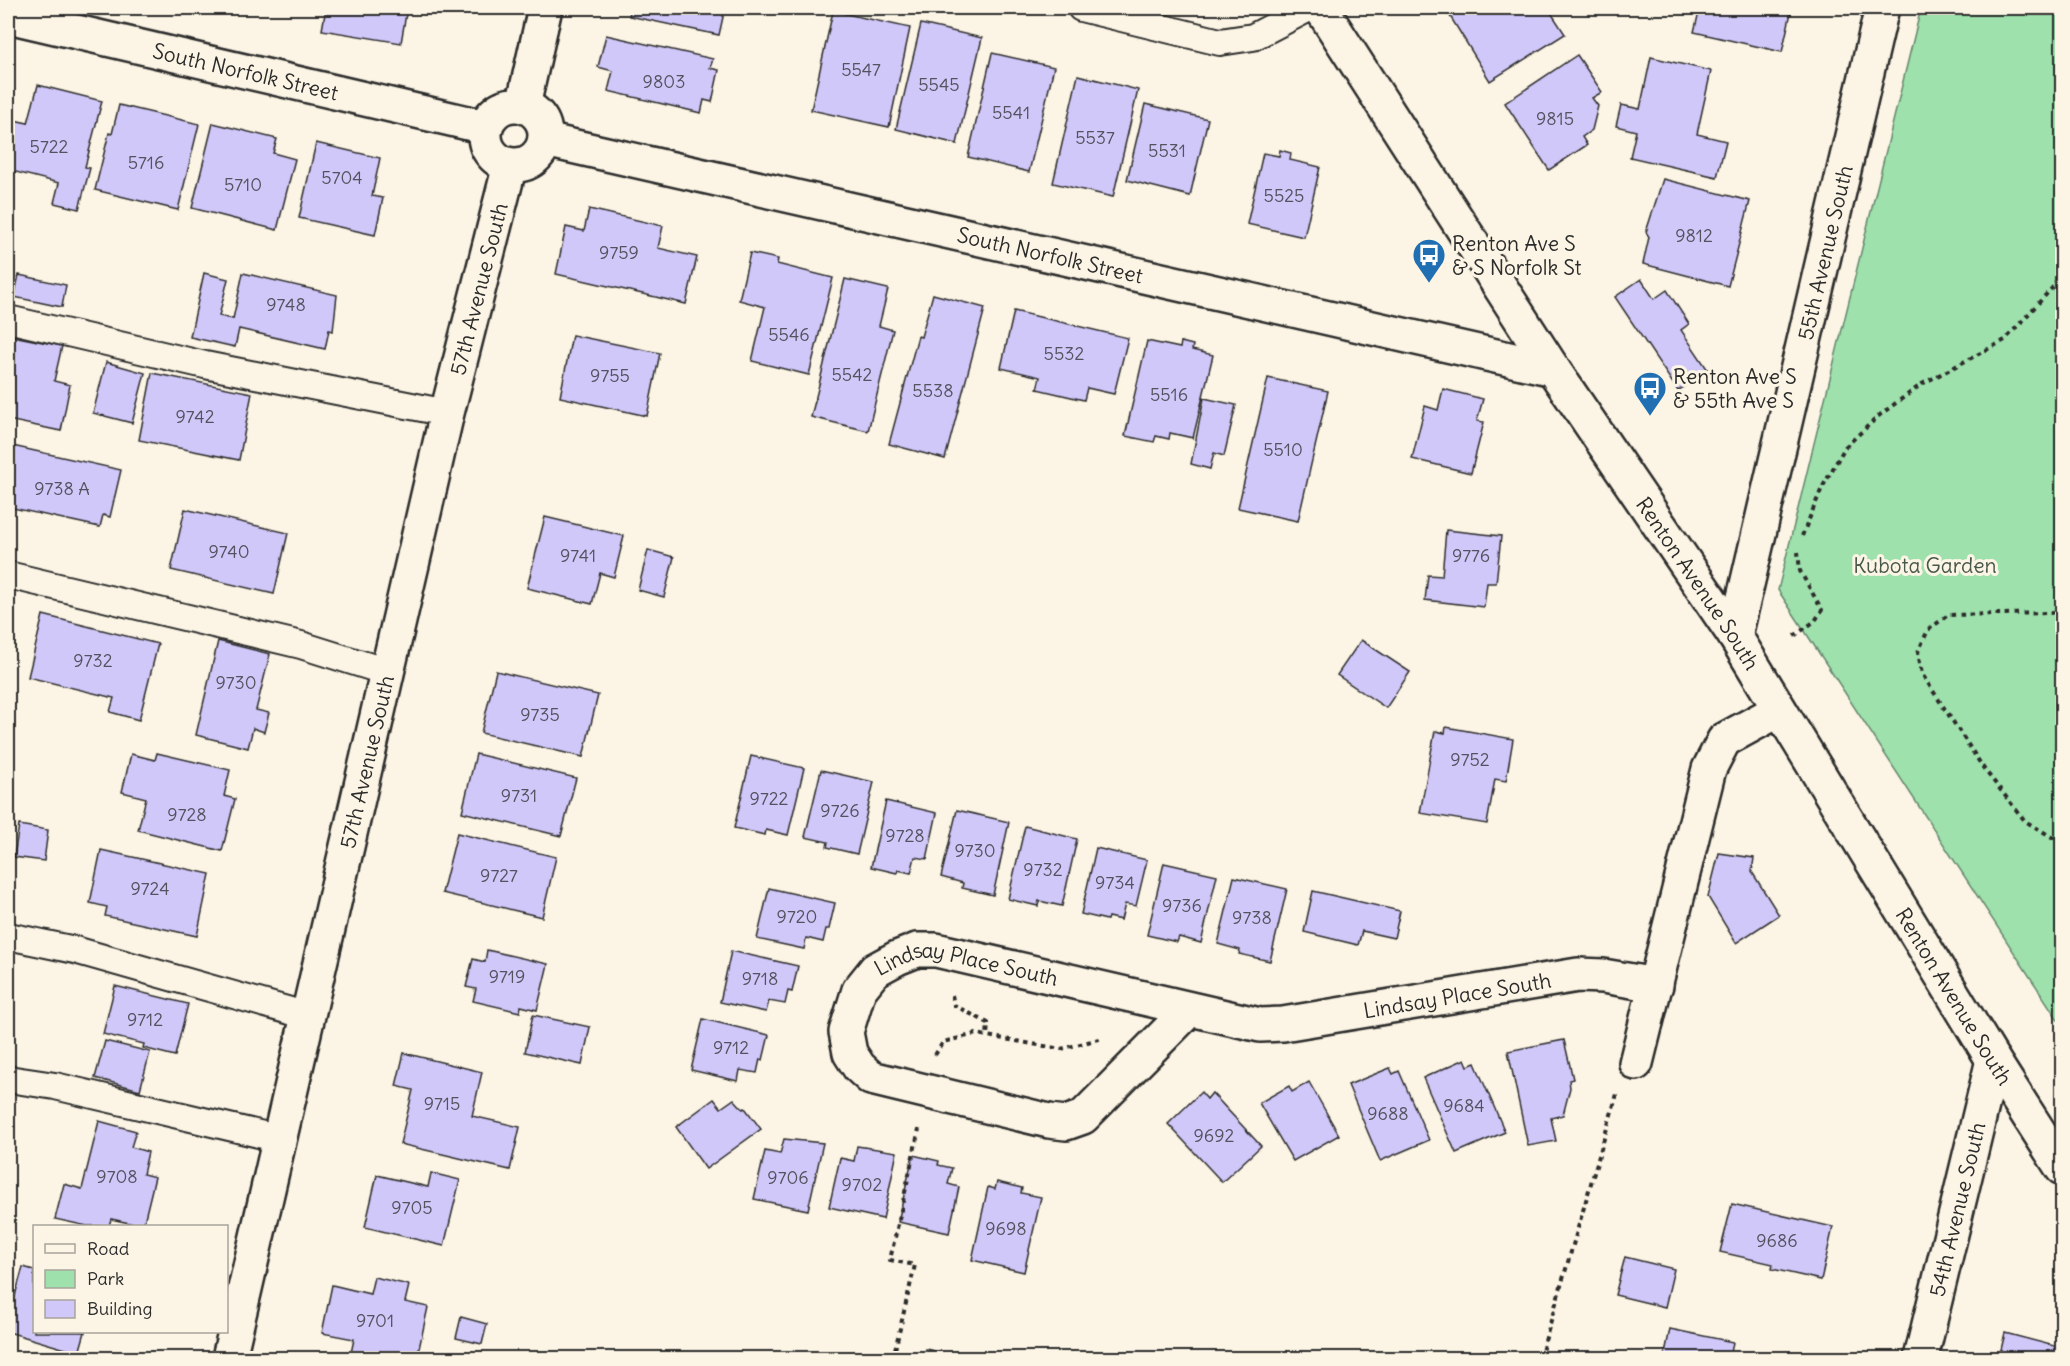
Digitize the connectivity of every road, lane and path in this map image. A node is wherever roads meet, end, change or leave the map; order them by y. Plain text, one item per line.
1 (545, 8) edge
2 (1080, 8) edge
3 (1309, 8) edge
4 (1321, 8) edge
5 (1882, 8) edge
6 (8, 16) edge
7 (523, 105) junction
8 (485, 127) junction
9 (545, 140) junction
10 (510, 165) junction
11 (2062, 271) edge
12 (8, 319) edge
13 (1554, 369) junction
14 (447, 413) junction
15 (8, 575) edge
16 (2062, 608) edge
17 (1735, 636) junction
18 (1794, 636) dead end
19 (387, 672) junction
20 (1779, 710) junction
21 (2062, 843) edge
22 (8, 936) edge
23 (951, 985) dead end
24 (1656, 985) junction
25 (1190, 1009) junction
26 (308, 1016) junction
27 (987, 1036) junction
28 (1109, 1036) dead end
29 (1993, 1060) junction
30 (1636, 1063) joint
31 (929, 1077) junction
32 (8, 1079) edge
33 (279, 1139) junction
34 (2062, 1168) edge
35 (229, 1359) edge
36 (893, 1359) edge
37 (1540, 1359) edge
38 (1921, 1359) edge

1 - 7 street
2 - 3 lane
4 - 13 street, Renton Avenue South
5 - 17 street, 55th Avenue South
6 - 8 street, South Norfolk Street
7 - 8 street
7 - 9 street
8 - 10 street
9 - 10 street
9 - 13 street, South Norfolk Street
10 - 14 street, 57th Avenue South
11 - 18 path
12 - 14 lane
13 - 17 street, Renton Avenue South
14 - 19 street, 57th Avenue South
15 - 19 lane
16 - 21 path
17 - 20 street, Renton Avenue South
19 - 26 street, 57th Avenue South
20 - 24 street
20 - 29 street, Renton Avenue South
22 - 26 lane
23 - 27 path
24 - 25 street, Lindsay Place South
24 - 30 street
25 - 31 street, Lindsay Place South
25 - 31 street, Lindsay Place South
26 - 33 street, 57th Avenue South
27 - 28 path
27 - 31 path
29 - 34 street, Renton Avenue South
29 - 38 street, 54th Avenue South
30 - 37 path
31 - 36 path
32 - 33 lane
33 - 35 street, 57th Avenue South

